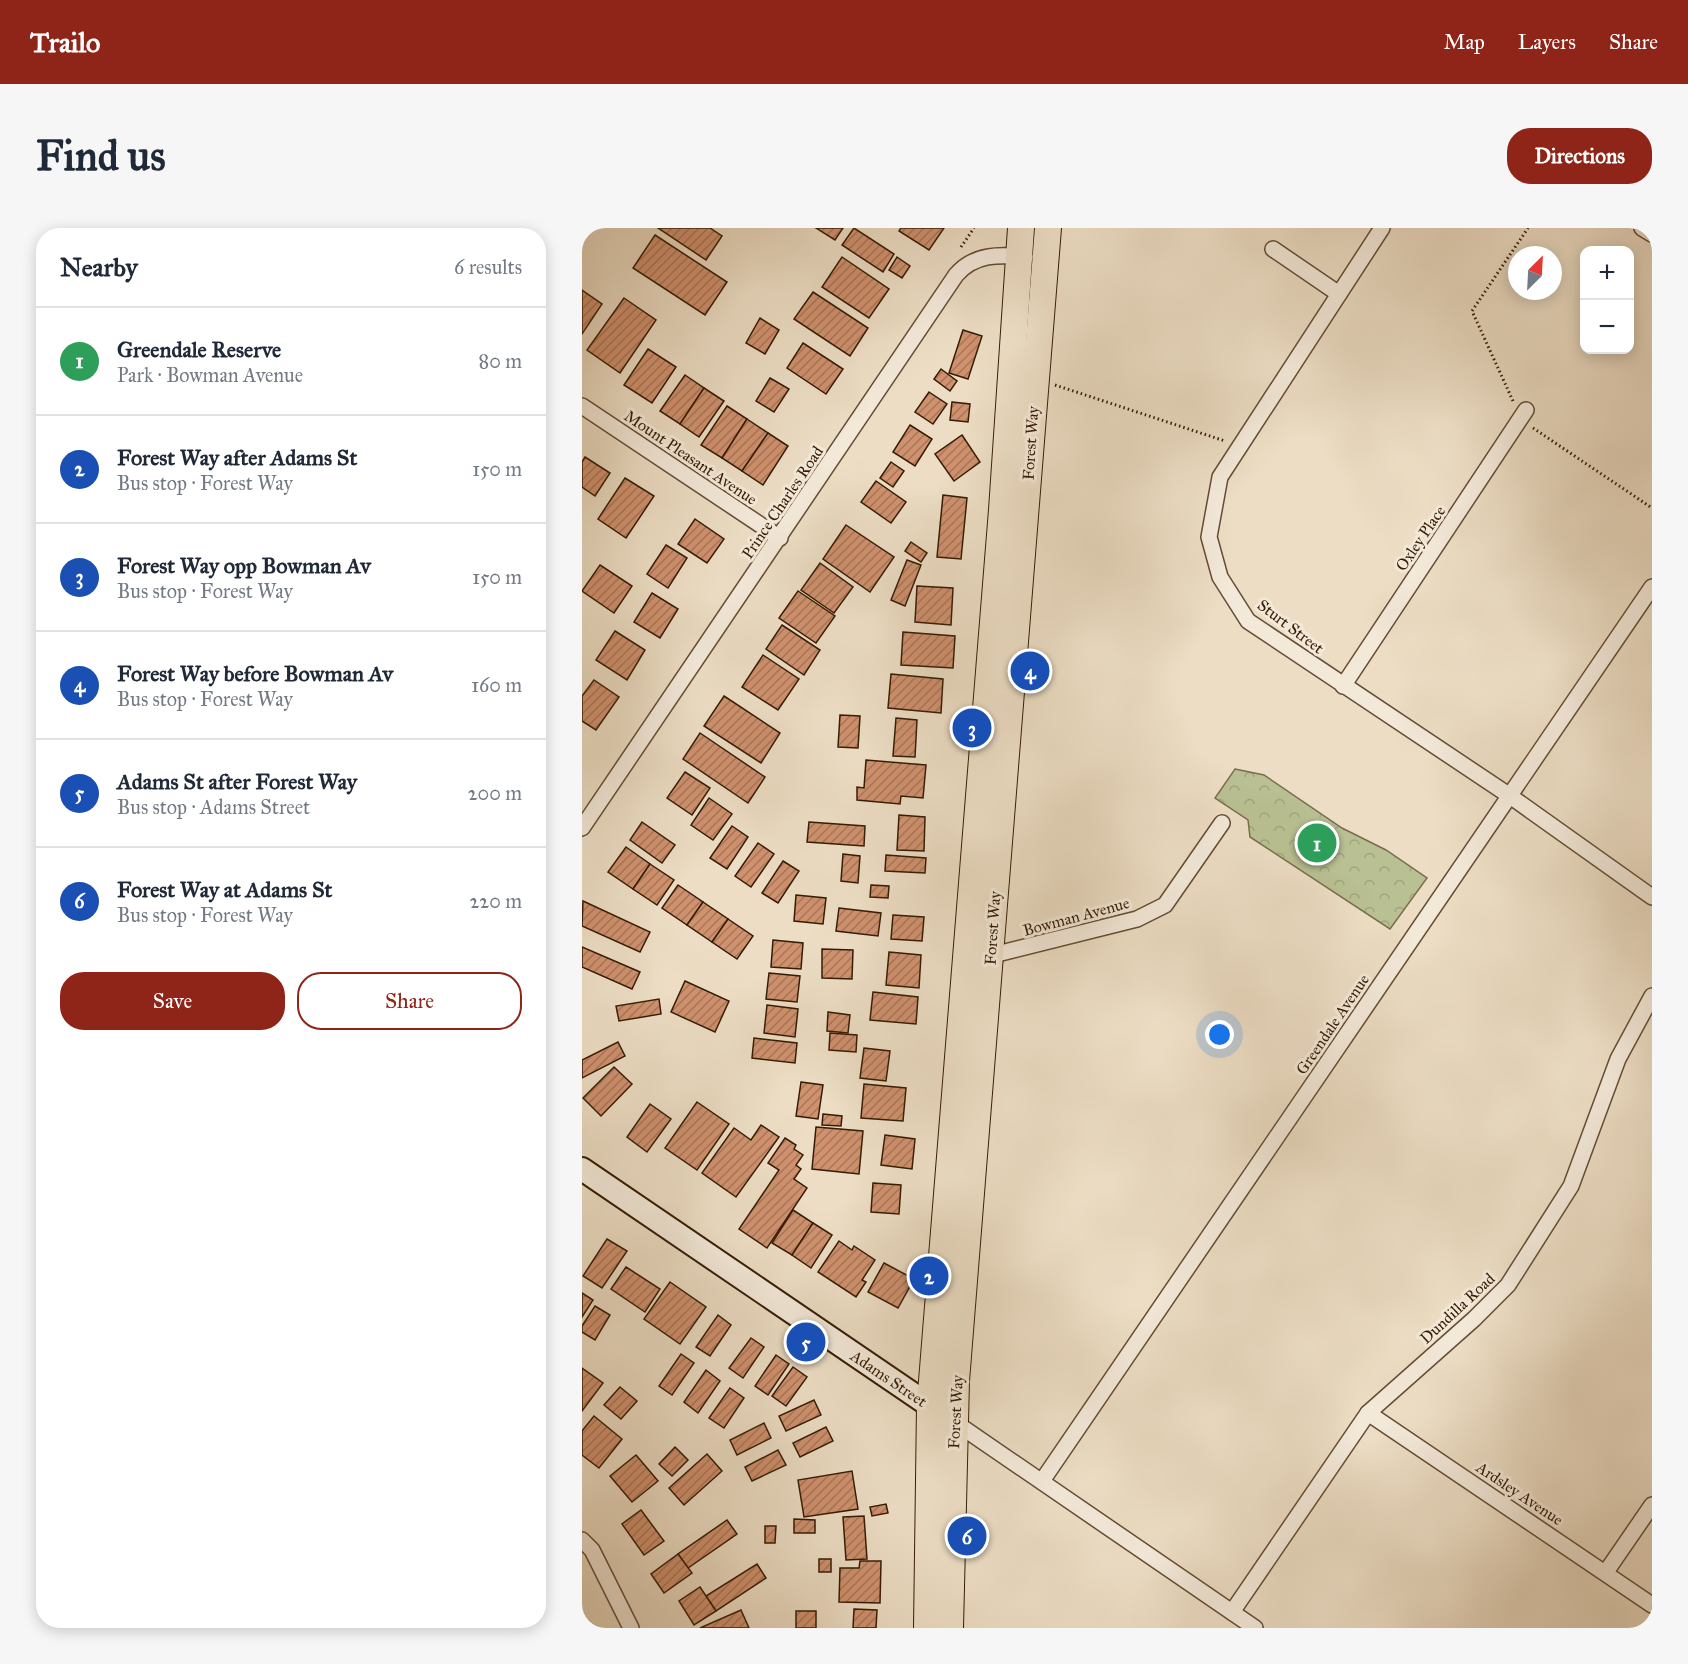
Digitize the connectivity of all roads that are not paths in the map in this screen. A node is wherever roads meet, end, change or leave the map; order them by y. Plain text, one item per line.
1 (1021, 228) edge
2 (1048, 228) edge
3 (1382, 228) edge
4 (1642, 228) edge
5 (1652, 234) edge
6 (1273, 249) dead end
7 (1019, 257) junction
8 (1046, 260) junction
9 (1339, 294) junction
10 (582, 406) edge
11 (1526, 410) road end
12 (780, 538) junction
13 (1652, 587) edge
14 (1343, 686) junction
15 (1510, 796) junction
16 (1222, 823) dead end
17 (582, 828) edge
18 (1652, 897) edge
19 (977, 957) junction
20 (1652, 996) edge
21 (582, 1169) edge
22 (930, 1406) junction
23 (1368, 1413) junction
24 (953, 1421) junction
25 (1042, 1481) junction
26 (1652, 1505) edge
27 (582, 1540) edge
28 (1606, 1572) junction
29 (1652, 1605) edge
30 (1232, 1612) junction
31 (631, 1628) edge
32 (927, 1628) edge
33 (950, 1628) edge
34 (1255, 1628) edge

1 - 7 main road, Forest Way
2 - 8 main road, Forest Way
3 - 9 street, Sturt Street
4 - 5 street
6 - 9 street
7 - 8 street, Prince Charles Road
7 - 12 street, Prince Charles Road
7 - 19 main road, Forest Way
8 - 19 main road, Forest Way
9 - 14 street, Sturt Street
10 - 12 street, Mount Pleasant Avenue
11 - 14 street, Oxley Place
12 - 17 street, Prince Charles Road
13 - 15 street, Greendale Avenue
14 - 15 street, Sturt Street
15 - 18 street, Sturt Street
15 - 25 street, Greendale Avenue
16 - 19 street, Bowman Avenue
19 - 22 main road, Forest Way
19 - 24 main road, Forest Way
20 - 23 street, Dundilla Road
21 - 22 street, Adams Street
22 - 24 street, Adams Street
22 - 32 main road, Forest Way
23 - 28 street, Ardsley Avenue
23 - 30 street, Dundilla Road
24 - 25 street, Adams Street
24 - 33 main road, Forest Way
25 - 30 street, Adams Street
26 - 28 street
27 - 31 street
28 - 29 street, Ardsley Avenue
30 - 34 street, Adams Street

